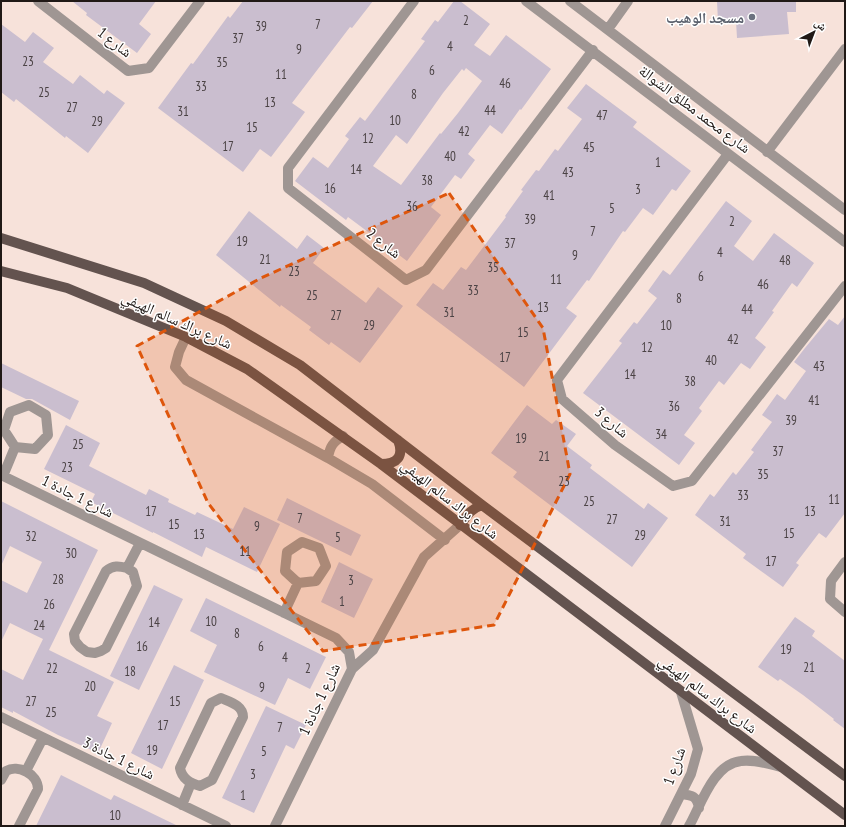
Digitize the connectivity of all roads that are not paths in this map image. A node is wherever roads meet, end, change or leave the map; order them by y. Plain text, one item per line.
1 (38, 1) edge
2 (200, 1) edge
3 (414, 1) edge
4 (570, 1) edge
5 (628, 1) edge
6 (531, 3) edge
7 (608, 29) junction
8 (593, 50) junction
9 (844, 51) edge
10 (767, 152) junction
11 (728, 154) junction
12 (845, 210) edge
13 (1, 238) edge
14 (845, 242) edge
15 (1, 271) edge
16 (845, 286) edge
17 (186, 337) junction
18 (343, 436) junction
19 (398, 440) junction
20 (15, 447) junction
21 (328, 458) junction
22 (381, 464) junction
23 (2, 476) edge
24 (482, 505) junction
25 (460, 525) junction
26 (445, 540) junction
27 (140, 543) junction
28 (845, 562) edge
29 (128, 568) junction
30 (298, 583) junction
31 (845, 612) edge
32 (284, 613) junction
33 (352, 669) junction
34 (681, 692) junction
35 (1, 717) edge
36 (43, 738) junction
37 (781, 767) junction
38 (26, 771) junction
39 (845, 776) edge
40 (1, 780) edge
41 (191, 783) junction
42 (681, 794) junction
43 (182, 805) junction
44 (699, 808) junction
45 (845, 815) edge
46 (19, 826) edge
47 (226, 826) edge
48 (275, 826) edge
49 (665, 826) edge
50 (689, 826) edge

1 - 2 street, شارع 1
3 - 8 street, شارع 2
4 - 7 street, شارع محمد مطلق الشوالة
5 - 7 street
6 - 8 street, شارع محمد مطلق الشوالة
7 - 10 street, شارع محمد مطلق الشوالة
8 - 11 street, شارع محمد مطلق الشوالة
9 - 10 street
10 - 12 street, شارع محمد مطلق الشوالة
11 - 14 street, شارع محمد مطلق الشوالة
11 - 16 street, شارع 3
13 - 19 main road, شارع براك سالم الهيفي
15 - 17 main road, شارع براك سالم الهيفي
17 - 18 main road, شارع براك سالم الهيفي
17 - 21 street
18 - 21 street
18 - 22 main road, شارع براك سالم الهيفي
19 - 22 main road
19 - 24 main road, شارع براك سالم الهيفي
20 - 20 street
20 - 23 street, شارع 1 جادة 1
21 - 26 street
22 - 25 main road, شارع براك سالم الهيفي
23 - 27 street, شارع 1 جادة 1
24 - 25 main road
24 - 39 main road, شارع براك سالم الهيفي
25 - 26 street
25 - 34 main road, شارع براك سالم الهيفي
26 - 33 street
27 - 29 street
27 - 32 street, شارع 1 جادة 1
28 - 31 street
29 - 29 street
30 - 30 street
30 - 32 street
32 - 33 street, شارع 1 جادة 1
33 - 48 street, شارع 1 جادة 1
34 - 37 main road, شارع براك سالم الهيفي
34 - 42 street, شارع 1
35 - 36 street, شارع 1 جادة 3
36 - 38 street
36 - 43 street, شارع 1 جادة 3
37 - 44 street
37 - 45 main road, شارع براك سالم الهيفي
38 - 40 street
38 - 46 street
41 - 41 street, شارع 1 جادة 3
41 - 43 street
42 - 44 street
42 - 49 street, شارع 1
43 - 47 street, شارع 1 جادة 3
44 - 50 street

